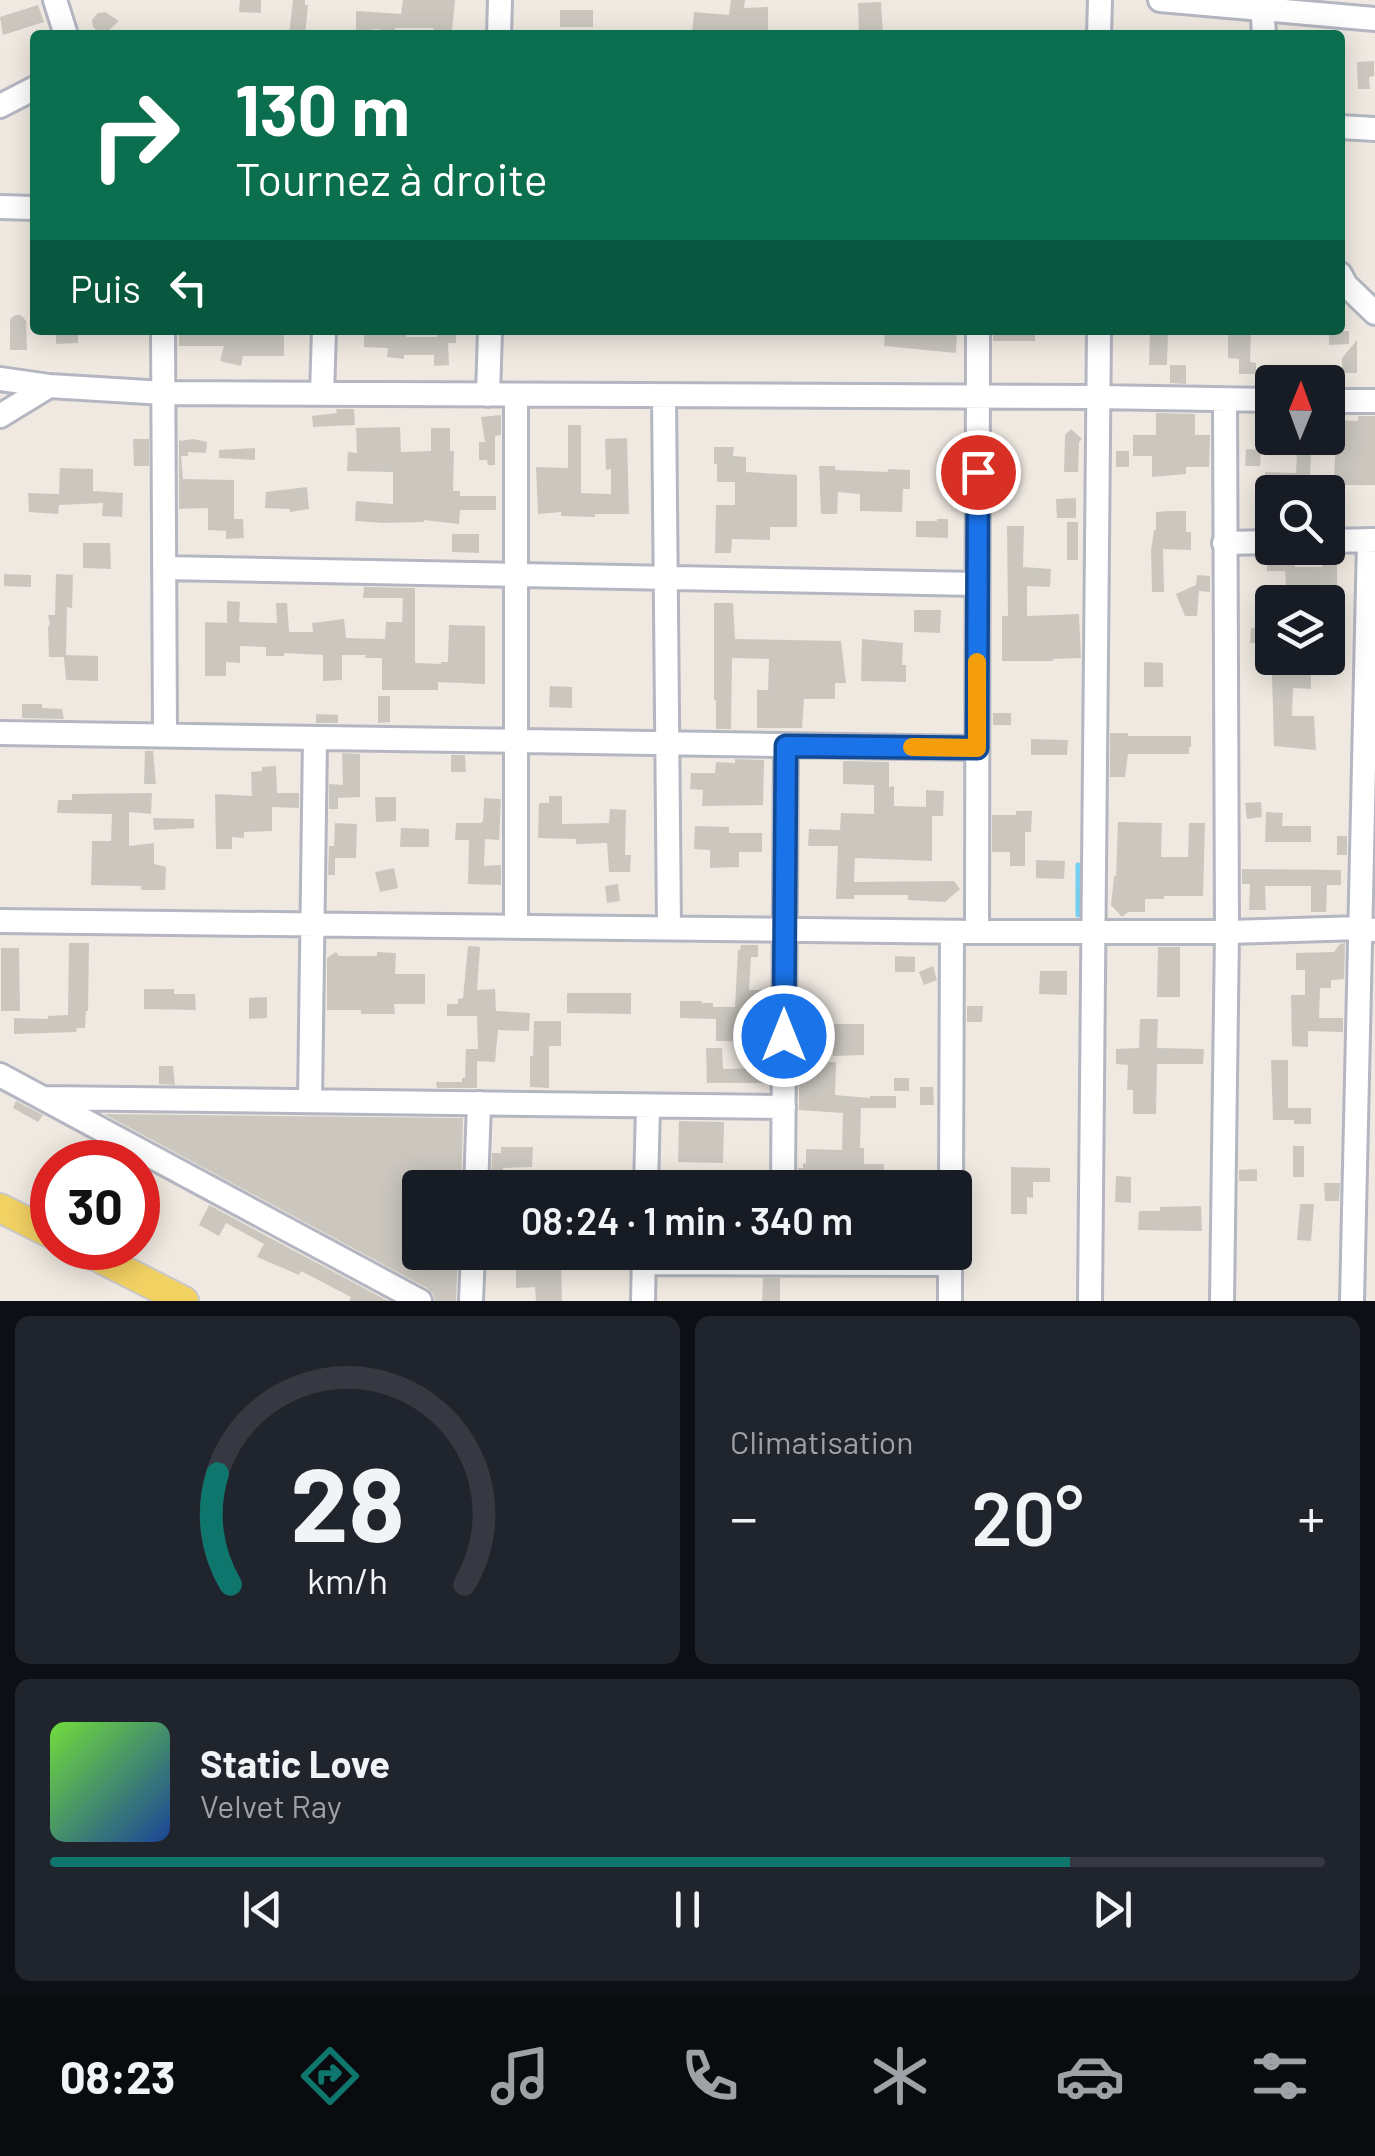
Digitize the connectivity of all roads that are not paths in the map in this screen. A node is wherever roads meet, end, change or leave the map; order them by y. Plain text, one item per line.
1 (55, 0) edge
2 (500, 0) edge
3 (1100, 0) edge
4 (1160, 0) edge
5 (1262, 5) edge
6 (1375, 19) edge
7 (64, 30) edge
8 (499, 30) edge
9 (1099, 30) edge
10 (1264, 30) edge
11 (30, 91) edge
12 (0, 106) edge
13 (1345, 126) edge
14 (1375, 129) edge
15 (0, 207) edge
16 (30, 208) edge
17 (1345, 281) edge
18 (1345, 283) edge
19 (1375, 288) edge
20 (1375, 313) edge
21 (163, 335) edge
22 (324, 335) edge
23 (490, 335) edge
24 (978, 335) edge
25 (1099, 335) edge
26 (0, 379) edge
27 (49, 386) junction
28 (164, 393) junction
29 (322, 394) junction
30 (488, 395) junction
31 (516, 395) junction
32 (664, 396) junction
33 (1097, 397) junction
34 (978, 398) junction
35 (1225, 400) junction
36 (1255, 400) edge
37 (1345, 401) edge
38 (1375, 401) edge
39 (0, 416) edge
40 (1372, 540) edge
41 (1345, 541) edge
42 (1255, 542) edge
43 (1224, 543) junction
44 (164, 568) junction
45 (516, 575) junction
46 (666, 578) junction
47 (977, 584) junction
48 (0, 733) edge
49 (165, 735) junction
50 (315, 738) junction
51 (516, 741) junction
52 (667, 743) junction
53 (786, 746) junction
54 (977, 748) junction
55 (0, 921) edge
56 (312, 924) junction
57 (516, 926) junction
58 (669, 928) junction
59 (1368, 929) edge
60 (785, 930) junction
61 (1095, 931) junction
62 (952, 932) junction
63 (977, 932) junction
64 (1227, 932) junction
65 (0, 1075) edge
66 (43, 1098) junction
67 (310, 1101) junction
68 (479, 1103) junction
69 (648, 1106) junction
70 (784, 1107) junction
71 (477, 1170) edge
72 (646, 1170) edge
73 (783, 1170) edge
74 (950, 1170) edge
75 (0, 1208) edge
76 (30, 1223) edge
77 (123, 1270) edge
78 (472, 1270) edge
79 (644, 1270) edge
80 (950, 1270) edge
81 (184, 1301) edge
82 (420, 1301) edge
83 (471, 1301) edge
84 (643, 1301) edge
85 (950, 1301) edge
86 (1090, 1301) edge
87 (1222, 1301) edge
88 (1352, 1301) edge

1 - 7 street
2 - 8 street
3 - 9 street
4 - 5 street
5 - 6 street
5 - 10 street
11 - 12 street
13 - 14 street
15 - 16 street
17 - 19 street
18 - 20 street
21 - 28 street
22 - 29 street
23 - 30 street
24 - 34 street
25 - 33 street
26 - 27 street
27 - 28 street
27 - 39 street
28 - 29 street
28 - 44 street
29 - 30 street
30 - 31 street
31 - 32 street
31 - 45 street
32 - 34 street
32 - 46 street
33 - 34 street
33 - 35 street
33 - 61 street
34 - 47 street
35 - 36 street
35 - 43 street
37 - 38 street
40 - 41 street
40 - 59 street
42 - 43 street
43 - 64 street
44 - 45 street
44 - 49 street
45 - 46 street
45 - 51 street
46 - 47 street
46 - 52 street
47 - 54 street
48 - 49 street
49 - 50 street
50 - 51 street
50 - 56 street
51 - 52 street
51 - 57 street
52 - 53 street
52 - 58 street
53 - 54 street
53 - 60 street
54 - 63 street
55 - 56 street
56 - 57 street
56 - 67 street
57 - 58 street
58 - 60 street
59 - 64 street
59 - 88 street
60 - 62 street
60 - 70 street
61 - 63 street
61 - 64 street
61 - 86 street
62 - 63 street
62 - 74 street
64 - 87 street
65 - 66 street
66 - 67 street
66 - 82 street
67 - 68 street
68 - 69 street
68 - 71 street
69 - 70 street
69 - 72 street
70 - 73 street
75 - 76 main road
77 - 81 main road
78 - 83 street
79 - 84 street
80 - 85 street

